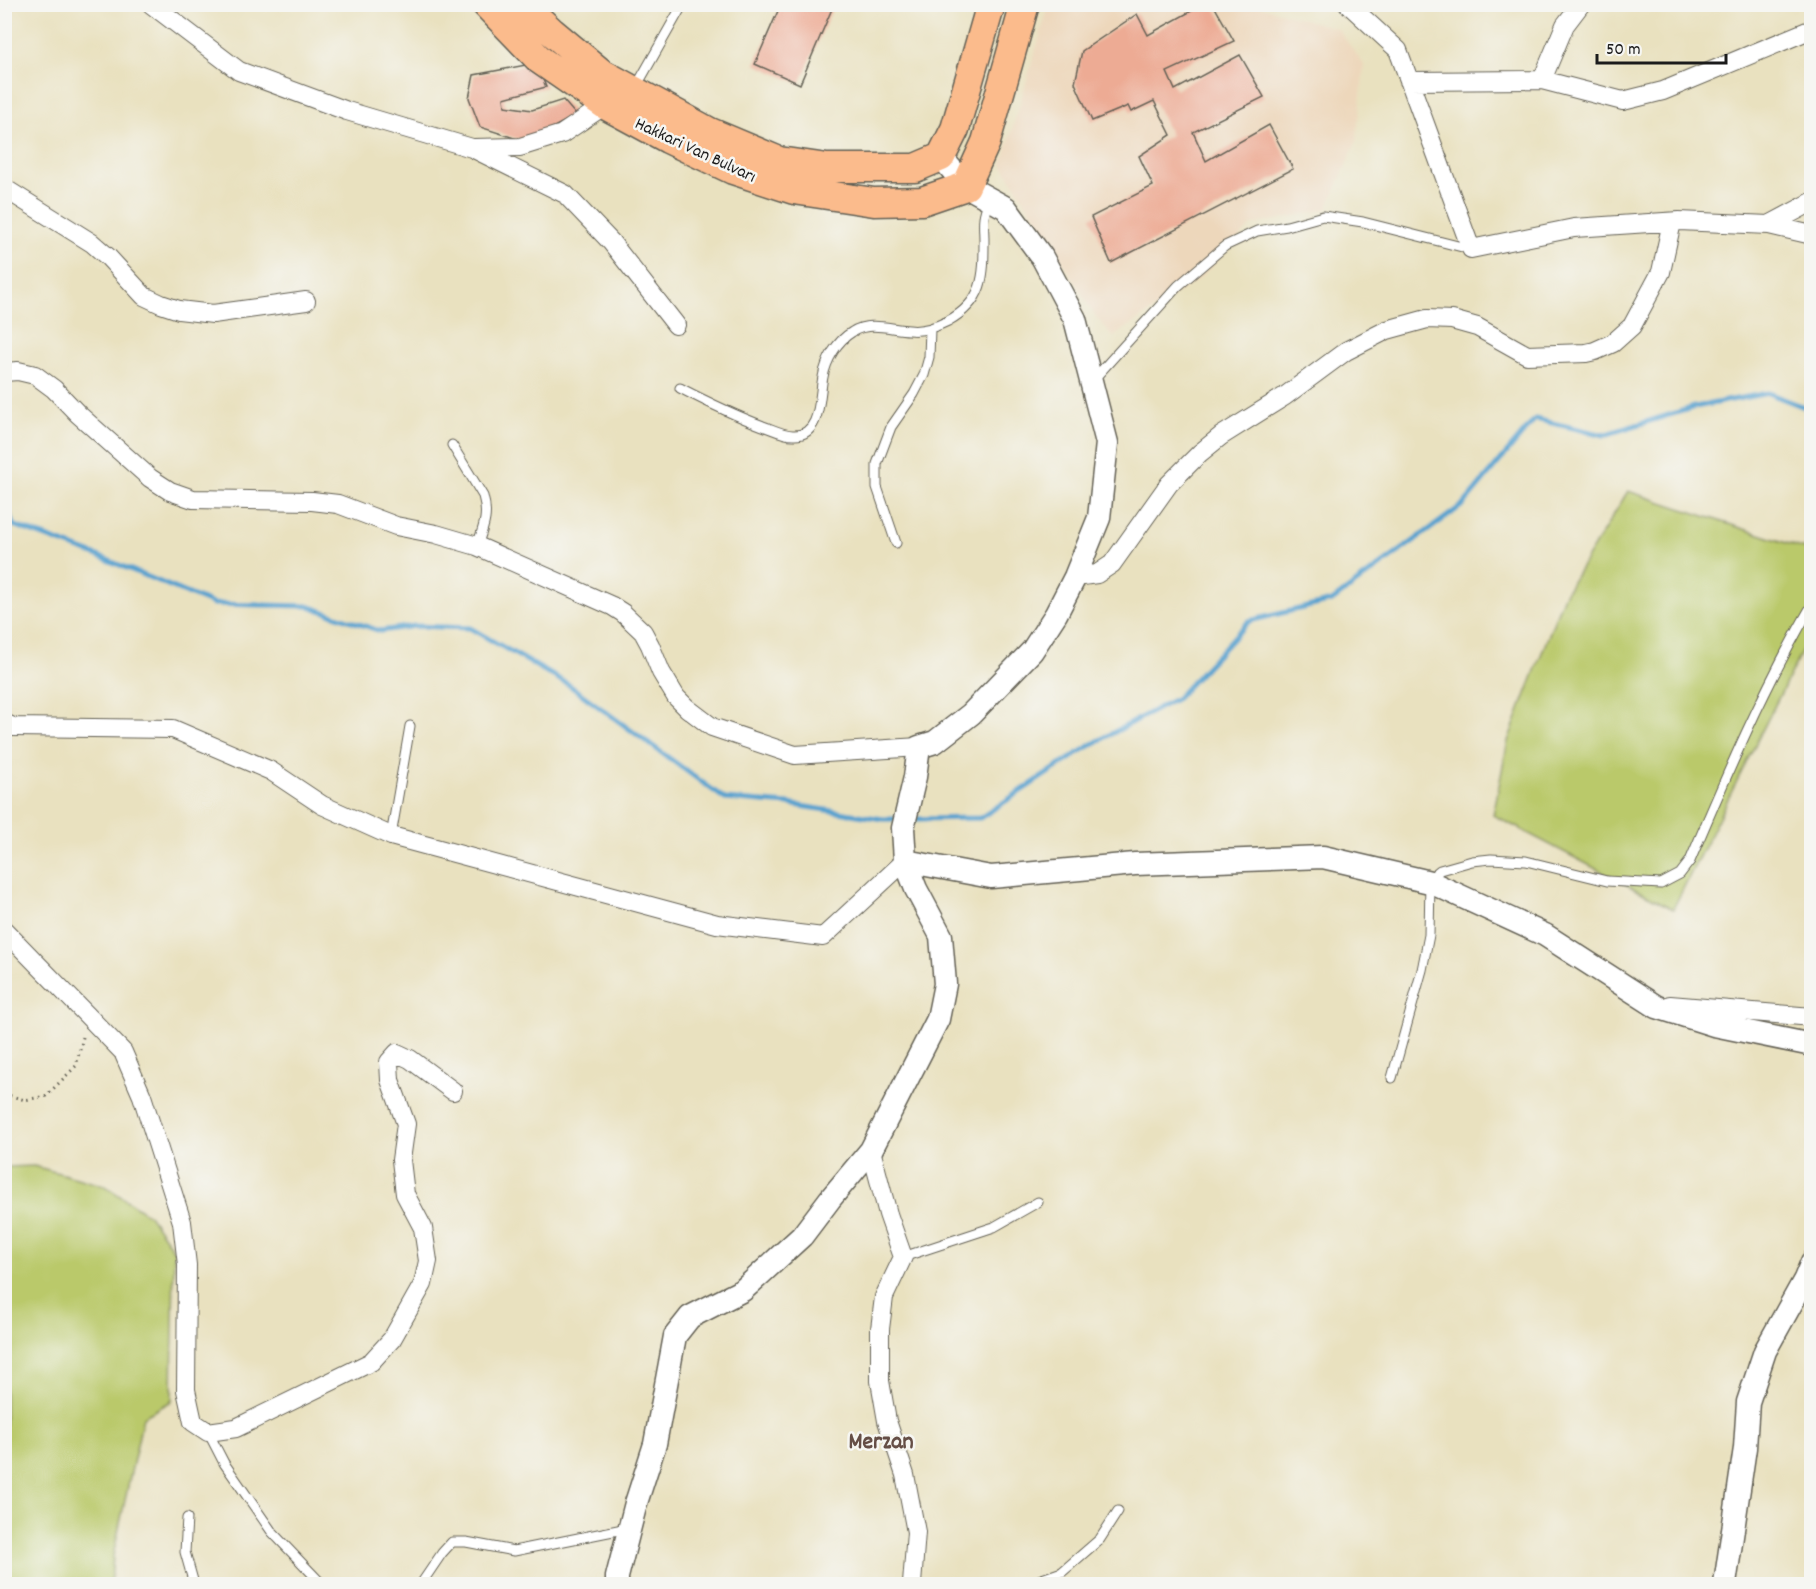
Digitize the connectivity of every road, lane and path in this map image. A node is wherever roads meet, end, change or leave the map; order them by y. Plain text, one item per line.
1 (486, 4) edge
2 (522, 4) edge
3 (683, 4) edge
4 (990, 4) edge
5 (1025, 4) edge
6 (1348, 4) edge
7 (1581, 4) edge
8 (159, 8) edge
9 (1812, 29) edge
10 (1542, 80) junction
11 (1409, 81) junction
12 (633, 91) junction
13 (605, 105) junction
14 (472, 148) junction
15 (940, 157) junction
16 (4, 188) edge
17 (978, 193) junction
18 (1812, 202) edge
19 (1672, 222) junction
20 (1769, 225) junction
21 (1812, 235) edge
22 (1471, 249) junction
23 (306, 300) dead end
24 (676, 325) dead end
25 (930, 329) junction
26 (4, 372) edge
27 (1091, 381) junction
28 (680, 388) dead end
29 (452, 445) dead end
30 (896, 543) dead end
31 (477, 546) junction
32 (1075, 577) junction
33 (1812, 605) edge
34 (4, 723) edge
35 (410, 726) dead end
36 (919, 747) junction
37 (391, 836) junction
38 (905, 861) junction
39 (1430, 882) junction
40 (4, 930) edge
41 (1650, 1003) junction
42 (81, 1008) junction
43 (1812, 1017) edge
44 (1812, 1045) edge
45 (1392, 1078) dead end
46 (453, 1091) dead end
47 (4, 1094) edge
48 (871, 1150) junction
49 (1038, 1202) dead end
50 (903, 1257) junction
51 (1812, 1262) edge
52 (208, 1432) junction
53 (1118, 1511) dead end
54 (187, 1518) dead end
55 (630, 1527) junction
56 (194, 1584) edge
57 (322, 1584) edge
58 (421, 1584) edge
59 (618, 1584) edge
60 (912, 1584) edge
61 (1028, 1584) edge
62 (1725, 1584) edge

1 - 13 main road, Hakkari Van Bulvarı
2 - 12 main road, Hakkari Van Bulvarı
3 - 12 lane
4 - 15 main road
5 - 17 main road
6 - 11 street
7 - 10 street
8 - 14 street
9 - 10 street
10 - 11 street
11 - 22 street
12 - 15 main road, Hakkari Van Bulvarı
13 - 14 street
13 - 17 main road, Hakkari Van Bulvarı
14 - 24 street
15 - 17 street
16 - 23 street
17 - 25 lane
17 - 27 street
18 - 20 street
19 - 20 street
19 - 22 street
19 - 32 street
20 - 21 street
22 - 27 lane
25 - 28 lane
25 - 30 lane
26 - 31 street
27 - 32 street
29 - 31 lane
31 - 36 street
32 - 36 street
33 - 39 lane
34 - 37 street
35 - 37 lane
36 - 38 street
37 - 38 street
38 - 39 street
38 - 48 street
39 - 41 street
39 - 45 lane
40 - 42 street
41 - 43 street
41 - 44 street
42 - 47 path
42 - 52 street
46 - 52 street
48 - 50 street
48 - 55 street
49 - 50 lane
50 - 60 street
51 - 62 street
52 - 57 lane
53 - 61 lane
54 - 56 lane
55 - 58 lane
55 - 59 street

